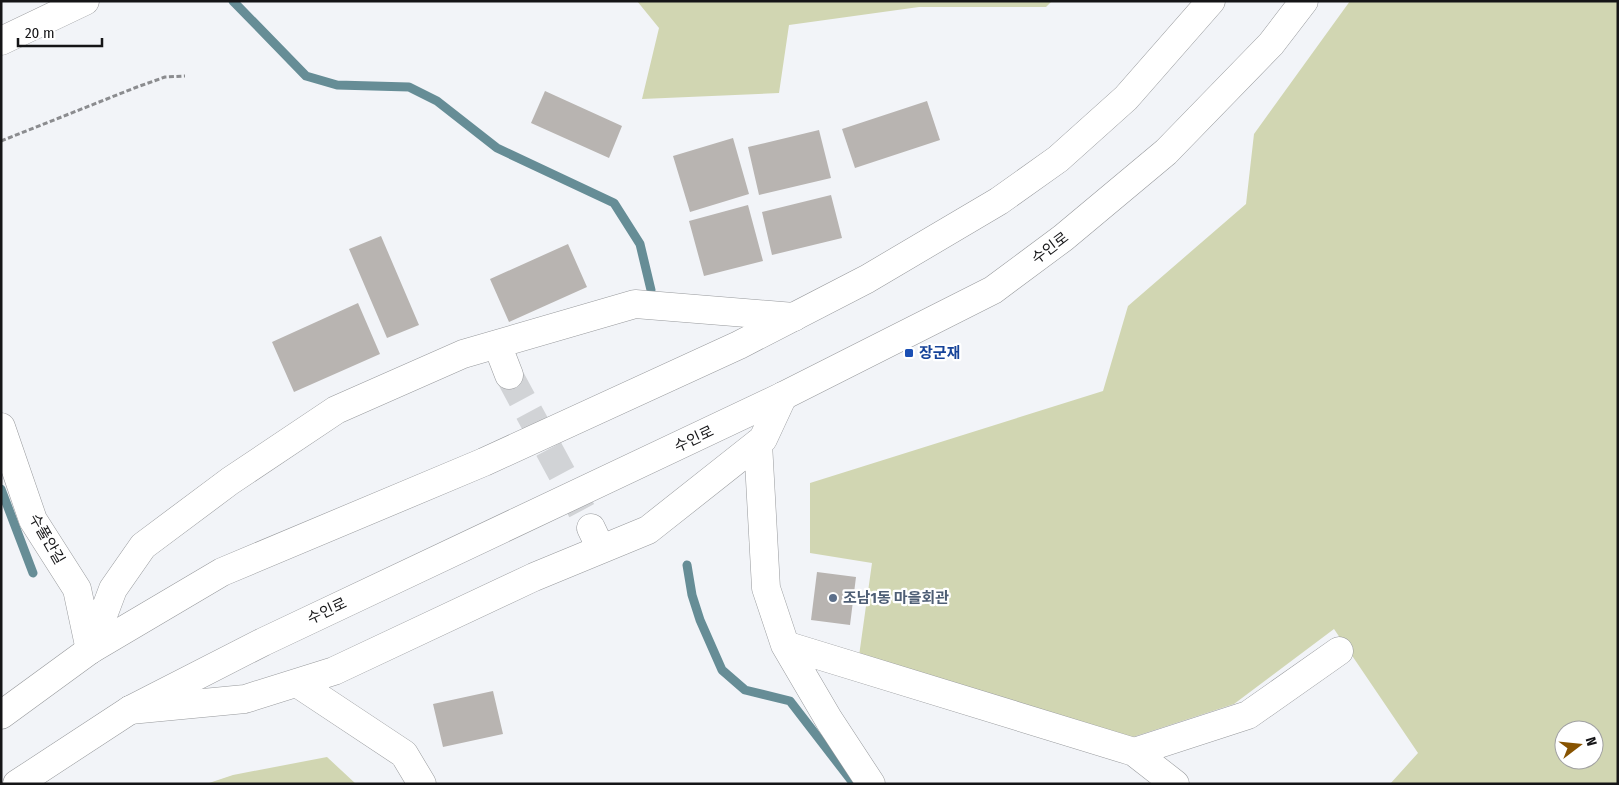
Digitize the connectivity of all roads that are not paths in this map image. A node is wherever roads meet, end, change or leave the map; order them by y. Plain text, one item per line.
1 (85, 1) edge
2 (1211, 1) edge
3 (1304, 1) edge
4 (1, 41) edge
5 (794, 317) junction
6 (497, 344) junction
7 (509, 375) tunnel mouth
8 (783, 396) junction
9 (1, 426) edge
10 (758, 443) junction
11 (785, 645) junction
12 (90, 650) junction
13 (1339, 651) dead end
14 (297, 683) junction
15 (130, 710) junction
16 (1, 715) edge
17 (1134, 752) junction
18 (17, 784) edge
19 (422, 784) edge
20 (871, 784) edge
21 (1175, 784) edge

1 - 4 main road
2 - 5 main road
3 - 8 main road, 수인로
5 - 6 main road
5 - 12 main road
6 - 7 main road
6 - 12 main road
8 - 10 main road
8 - 15 main road, 수인로
9 - 12 main road, 수풀안길
10 - 11 main road
10 - 14 main road
11 - 17 main road
11 - 20 main road
12 - 16 main road
13 - 17 main road
14 - 15 main road
14 - 19 main road
15 - 18 main road, 수인로
17 - 21 main road

